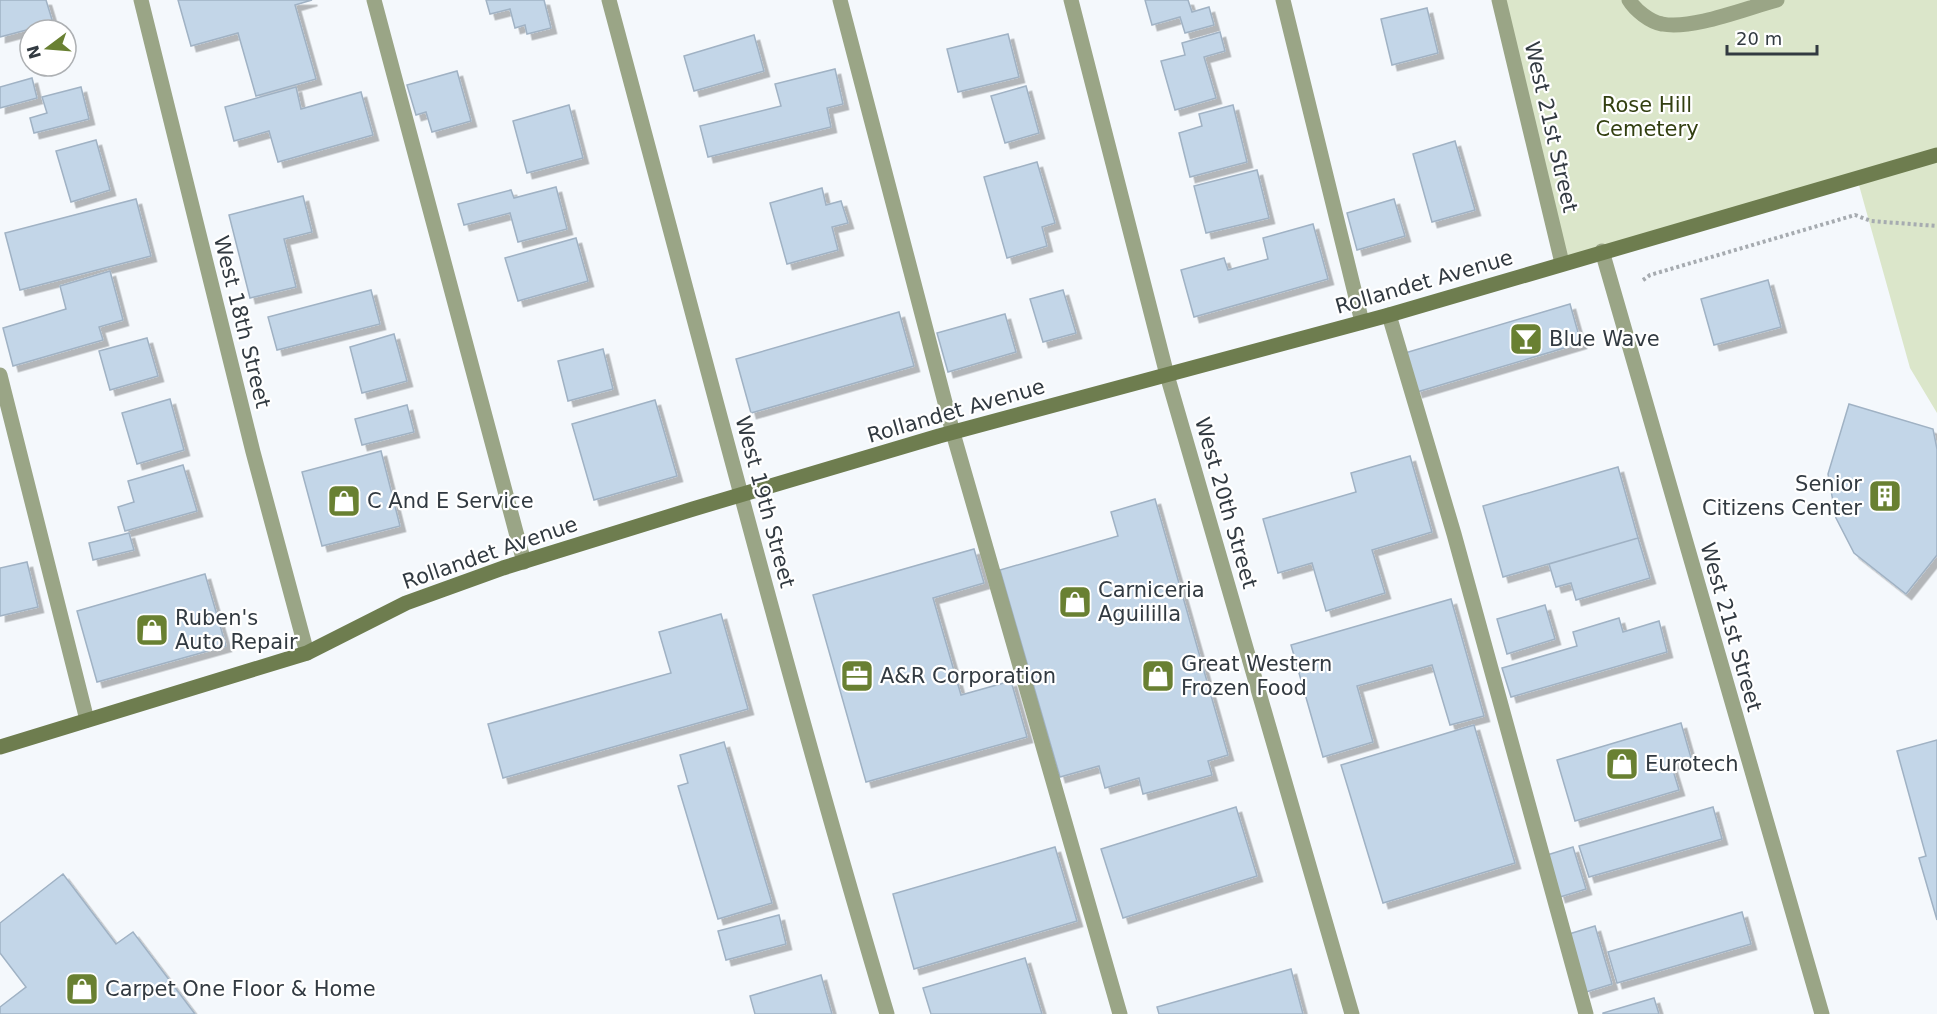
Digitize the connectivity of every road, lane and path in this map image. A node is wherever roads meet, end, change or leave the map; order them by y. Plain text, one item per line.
1 (141, 0) edge
2 (374, 0) edge
3 (609, 0) edge
4 (840, 0) edge
5 (1071, 0) edge
6 (1283, 0) edge
7 (1499, 0) edge
8 (1629, 0) edge
9 (1777, 0) edge
10 (1937, 155) edge
11 (1937, 226) edge
12 (1602, 251) junction
13 (1562, 263) junction
14 (1643, 280) dead end
15 (1389, 315) junction
16 (1362, 322) junction
17 (0, 375) edge
18 (1167, 375) junction
19 (952, 433) junction
20 (741, 495) junction
21 (524, 562) junction
22 (308, 653) junction
23 (87, 720) junction
24 (0, 747) edge
25 (887, 1014) edge
26 (1120, 1014) edge
27 (1352, 1014) edge
28 (1586, 1014) edge
29 (1822, 1014) edge

1 - 22 street, West 18th Street
2 - 21 street
3 - 20 street, West 19th Street
4 - 19 street
5 - 18 street, West 20th Street
6 - 16 street
7 - 13 street, West 21st Street
8 - 9 street
10 - 12 street, Rollandet Avenue
11 - 14 path
12 - 13 street, Rollandet Avenue
12 - 29 street, West 21st Street
13 - 15 street, Rollandet Avenue
15 - 16 street, Rollandet Avenue
15 - 28 street
16 - 18 street, Rollandet Avenue
17 - 23 street
18 - 19 street, Rollandet Avenue
18 - 27 street, West 20th Street
19 - 20 street, Rollandet Avenue
19 - 26 street
20 - 21 street, Rollandet Avenue
20 - 25 street, West 19th Street
21 - 22 street, Rollandet Avenue
22 - 23 street, Rollandet Avenue
23 - 24 street, Rollandet Avenue

